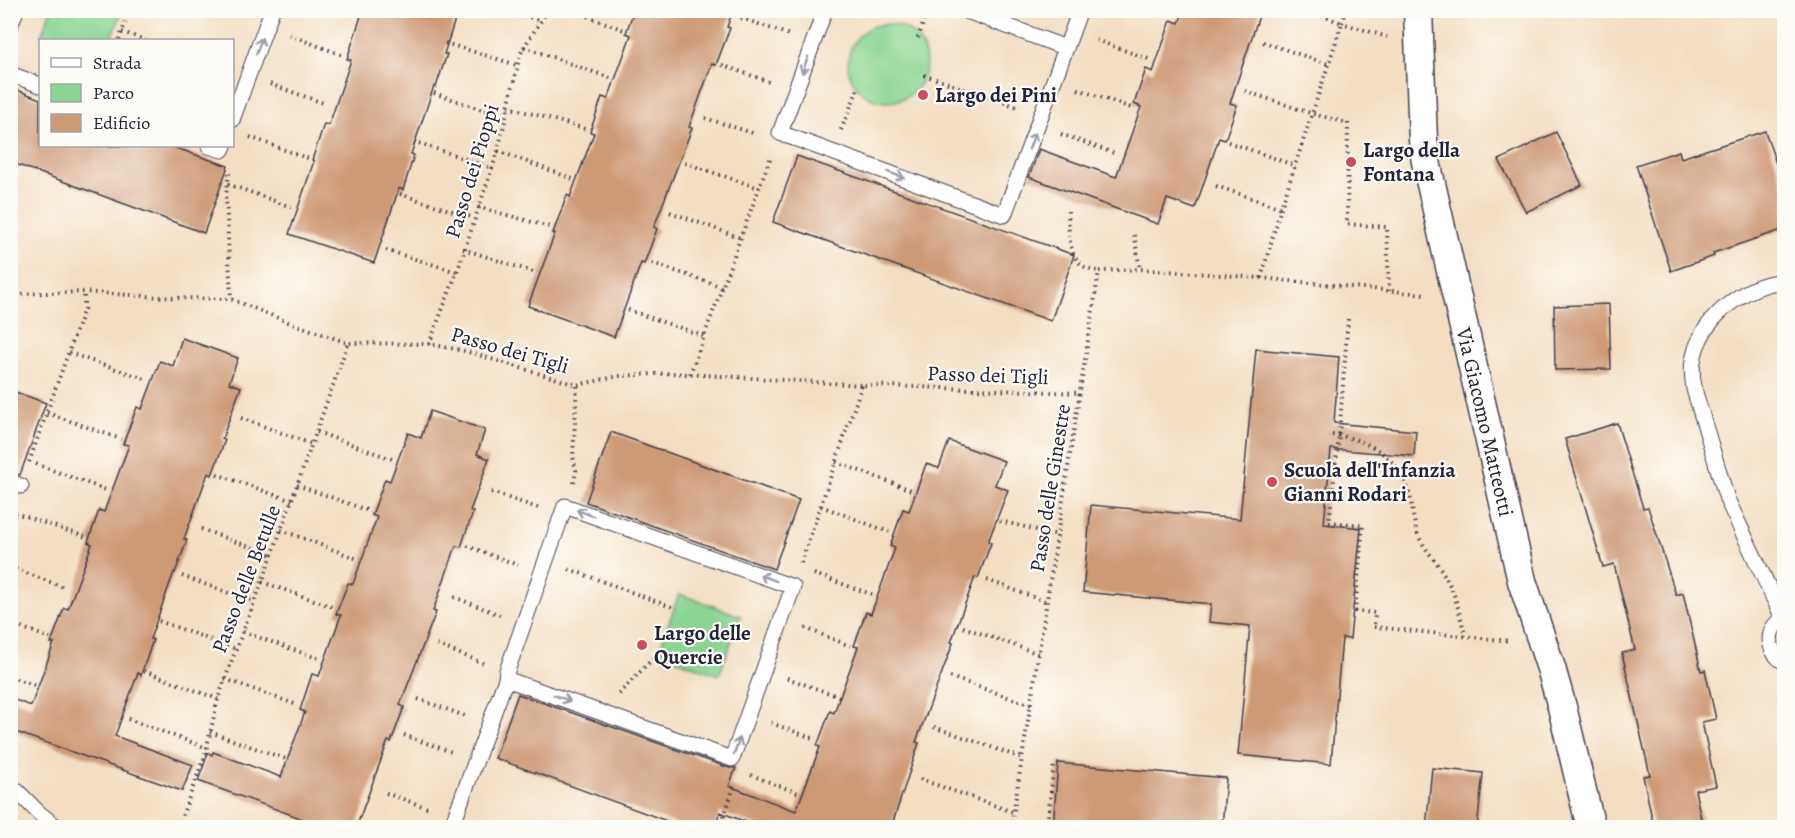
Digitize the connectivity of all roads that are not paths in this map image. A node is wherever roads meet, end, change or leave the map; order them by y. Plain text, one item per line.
1 (16, 10) edge
2 (272, 10) edge
3 (825, 10) edge
4 (964, 10) edge
5 (1080, 10) edge
6 (1418, 10) edge
7 (10, 26) edge
8 (1066, 48) junction
9 (10, 74) edge
10 (39, 85) edge
11 (234, 114) edge
12 (1785, 281) edge
13 (1784, 618) edge
14 (1785, 662) edge
15 (506, 675) junction
16 (10, 784) edge
17 (453, 822) edge
18 (58, 828) edge
19 (1591, 828) edge

1 - 7 lane
11 -> 2 lane
3 -> 8 lane
4 - 8 lane
5 - 8 lane
6 - 19 street, Via Giacomo Matteotti
9 - 10 lane
12 - 13 lane
13 - 14 lane
15 -> 15 lane
15 - 17 lane
16 - 18 lane

